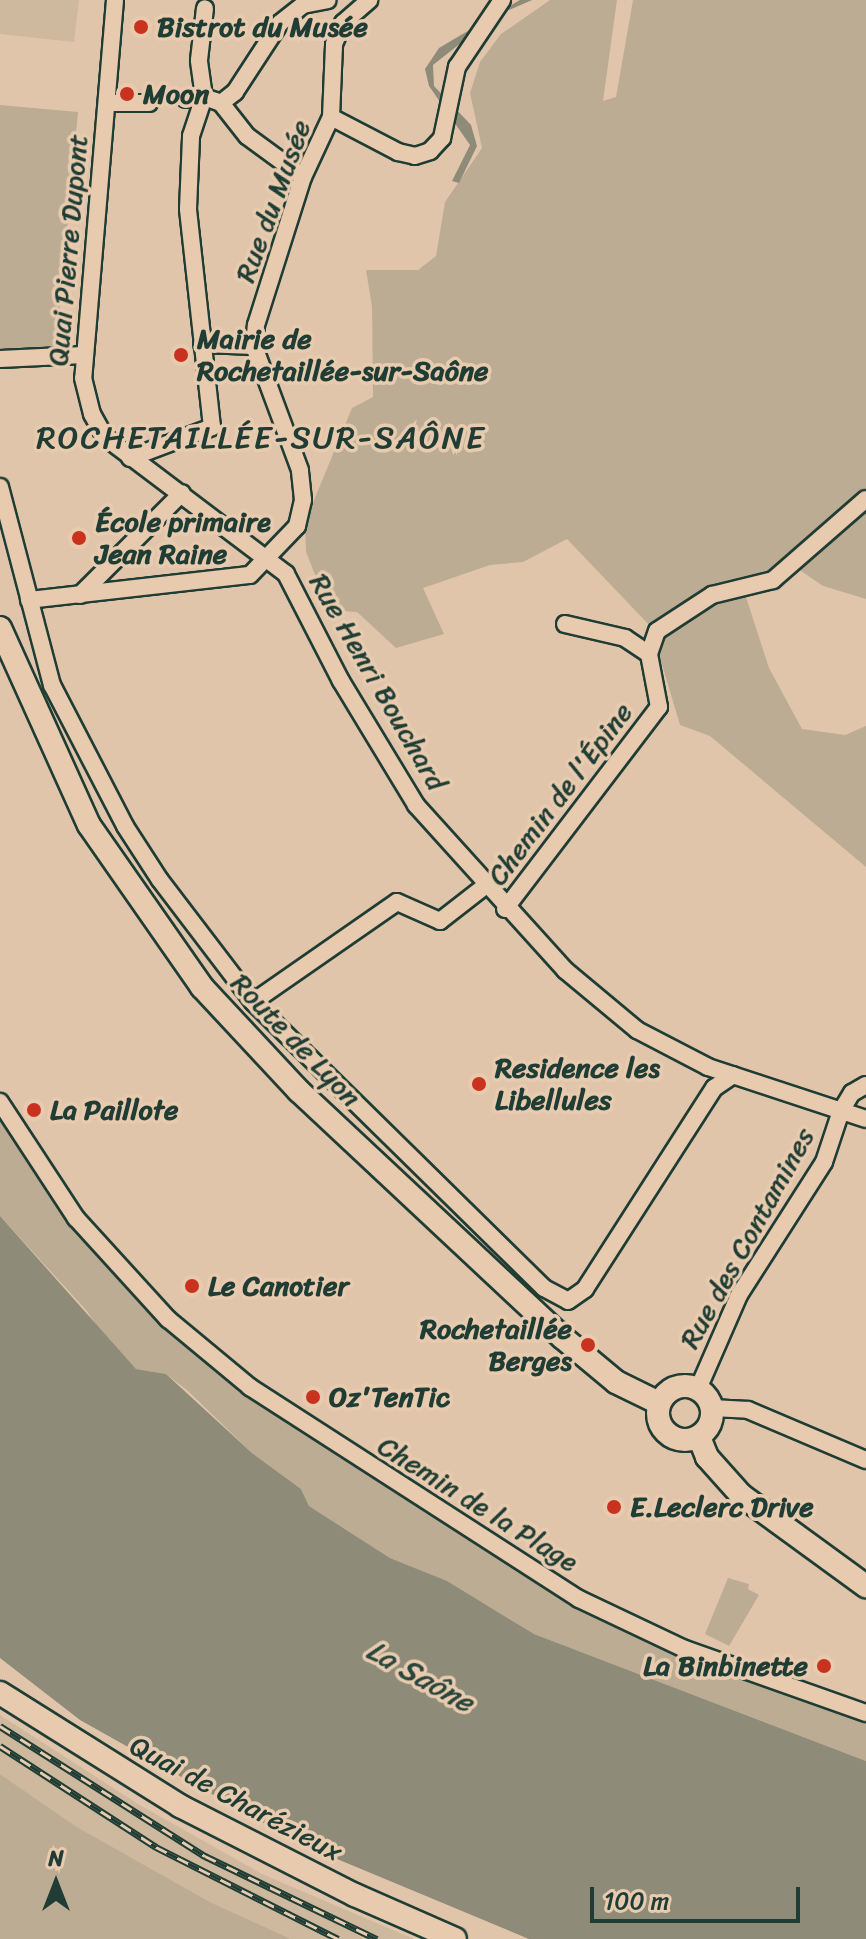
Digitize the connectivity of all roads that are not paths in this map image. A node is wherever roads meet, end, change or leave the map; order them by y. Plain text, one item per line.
1 (115, 0) edge
2 (328, 0) edge
3 (369, 0) edge
4 (207, 3) edge
5 (499, 5) edge
6 (204, 97) junction
7 (186, 99) dead end
8 (107, 103) junction
9 (149, 103) dead end
10 (221, 103) junction
11 (331, 117) junction
12 (303, 177) junction
13 (202, 344) junction
14 (254, 346) junction
15 (84, 355) junction
16 (0, 359) edge
17 (130, 458) junction
18 (0, 487) edge
19 (182, 493) junction
20 (866, 499) edge
21 (271, 558) junction
22 (80, 595) junction
23 (29, 600) junction
24 (565, 624) dead end
25 (0, 628) edge
26 (649, 654) junction
27 (485, 886) junction
28 (505, 909) junction
29 (253, 1002) junction
30 (733, 1075) junction
31 (866, 1085) edge
32 (0, 1102) edge
33 (841, 1111) junction
34 (866, 1119) edge
35 (698, 1389) junction
36 (659, 1403) junction
37 (712, 1408) junction
38 (699, 1437) junction
39 (866, 1460) edge
40 (866, 1586) edge
41 (0, 1693) edge
42 (866, 1713) edge
43 (455, 1939) edge

1 - 8 street, Quai Pierre Dupont
2 - 10 street
3 - 11 street, Rue du Musée
4 - 6 street
5 - 11 street
6 - 7 street
6 - 10 street
6 - 13 street
8 - 9 street
8 - 15 street, Quai Pierre Dupont
10 - 12 street
11 - 12 street, Rue du Musée
12 - 14 street, Rue du Musée
13 - 14 street
13 - 17 street
14 - 21 street
15 - 16 street
15 - 17 street, Quai Pierre Dupont
17 - 19 street, Quai Pierre Dupont
18 - 23 street
19 - 21 street, Quai Pierre Dupont
19 - 22 street
20 - 26 street, Chemin de l'Épine
21 - 22 street
21 - 27 street, Rue Henri Bouchard
22 - 23 street
23 - 29 street
24 - 26 street
25 - 36 main road, Route de Lyon
26 - 28 street, Chemin de l'Épine
27 - 28 street, Rue Henri Bouchard
27 - 29 street
28 - 30 street, Rue Henri Bouchard
29 - 30 street
30 - 33 street, Rue Henri Bouchard
31 - 33 street
32 - 42 street, Chemin de la Plage
33 - 34 street, Rue Henri Bouchard
33 - 35 street, Rue des Contamines
35 - 36 main road
35 - 37 main road
36 - 38 main road
37 - 38 main road
37 - 39 street
38 - 40 main road
41 - 43 main road, Quai de Charézieux

